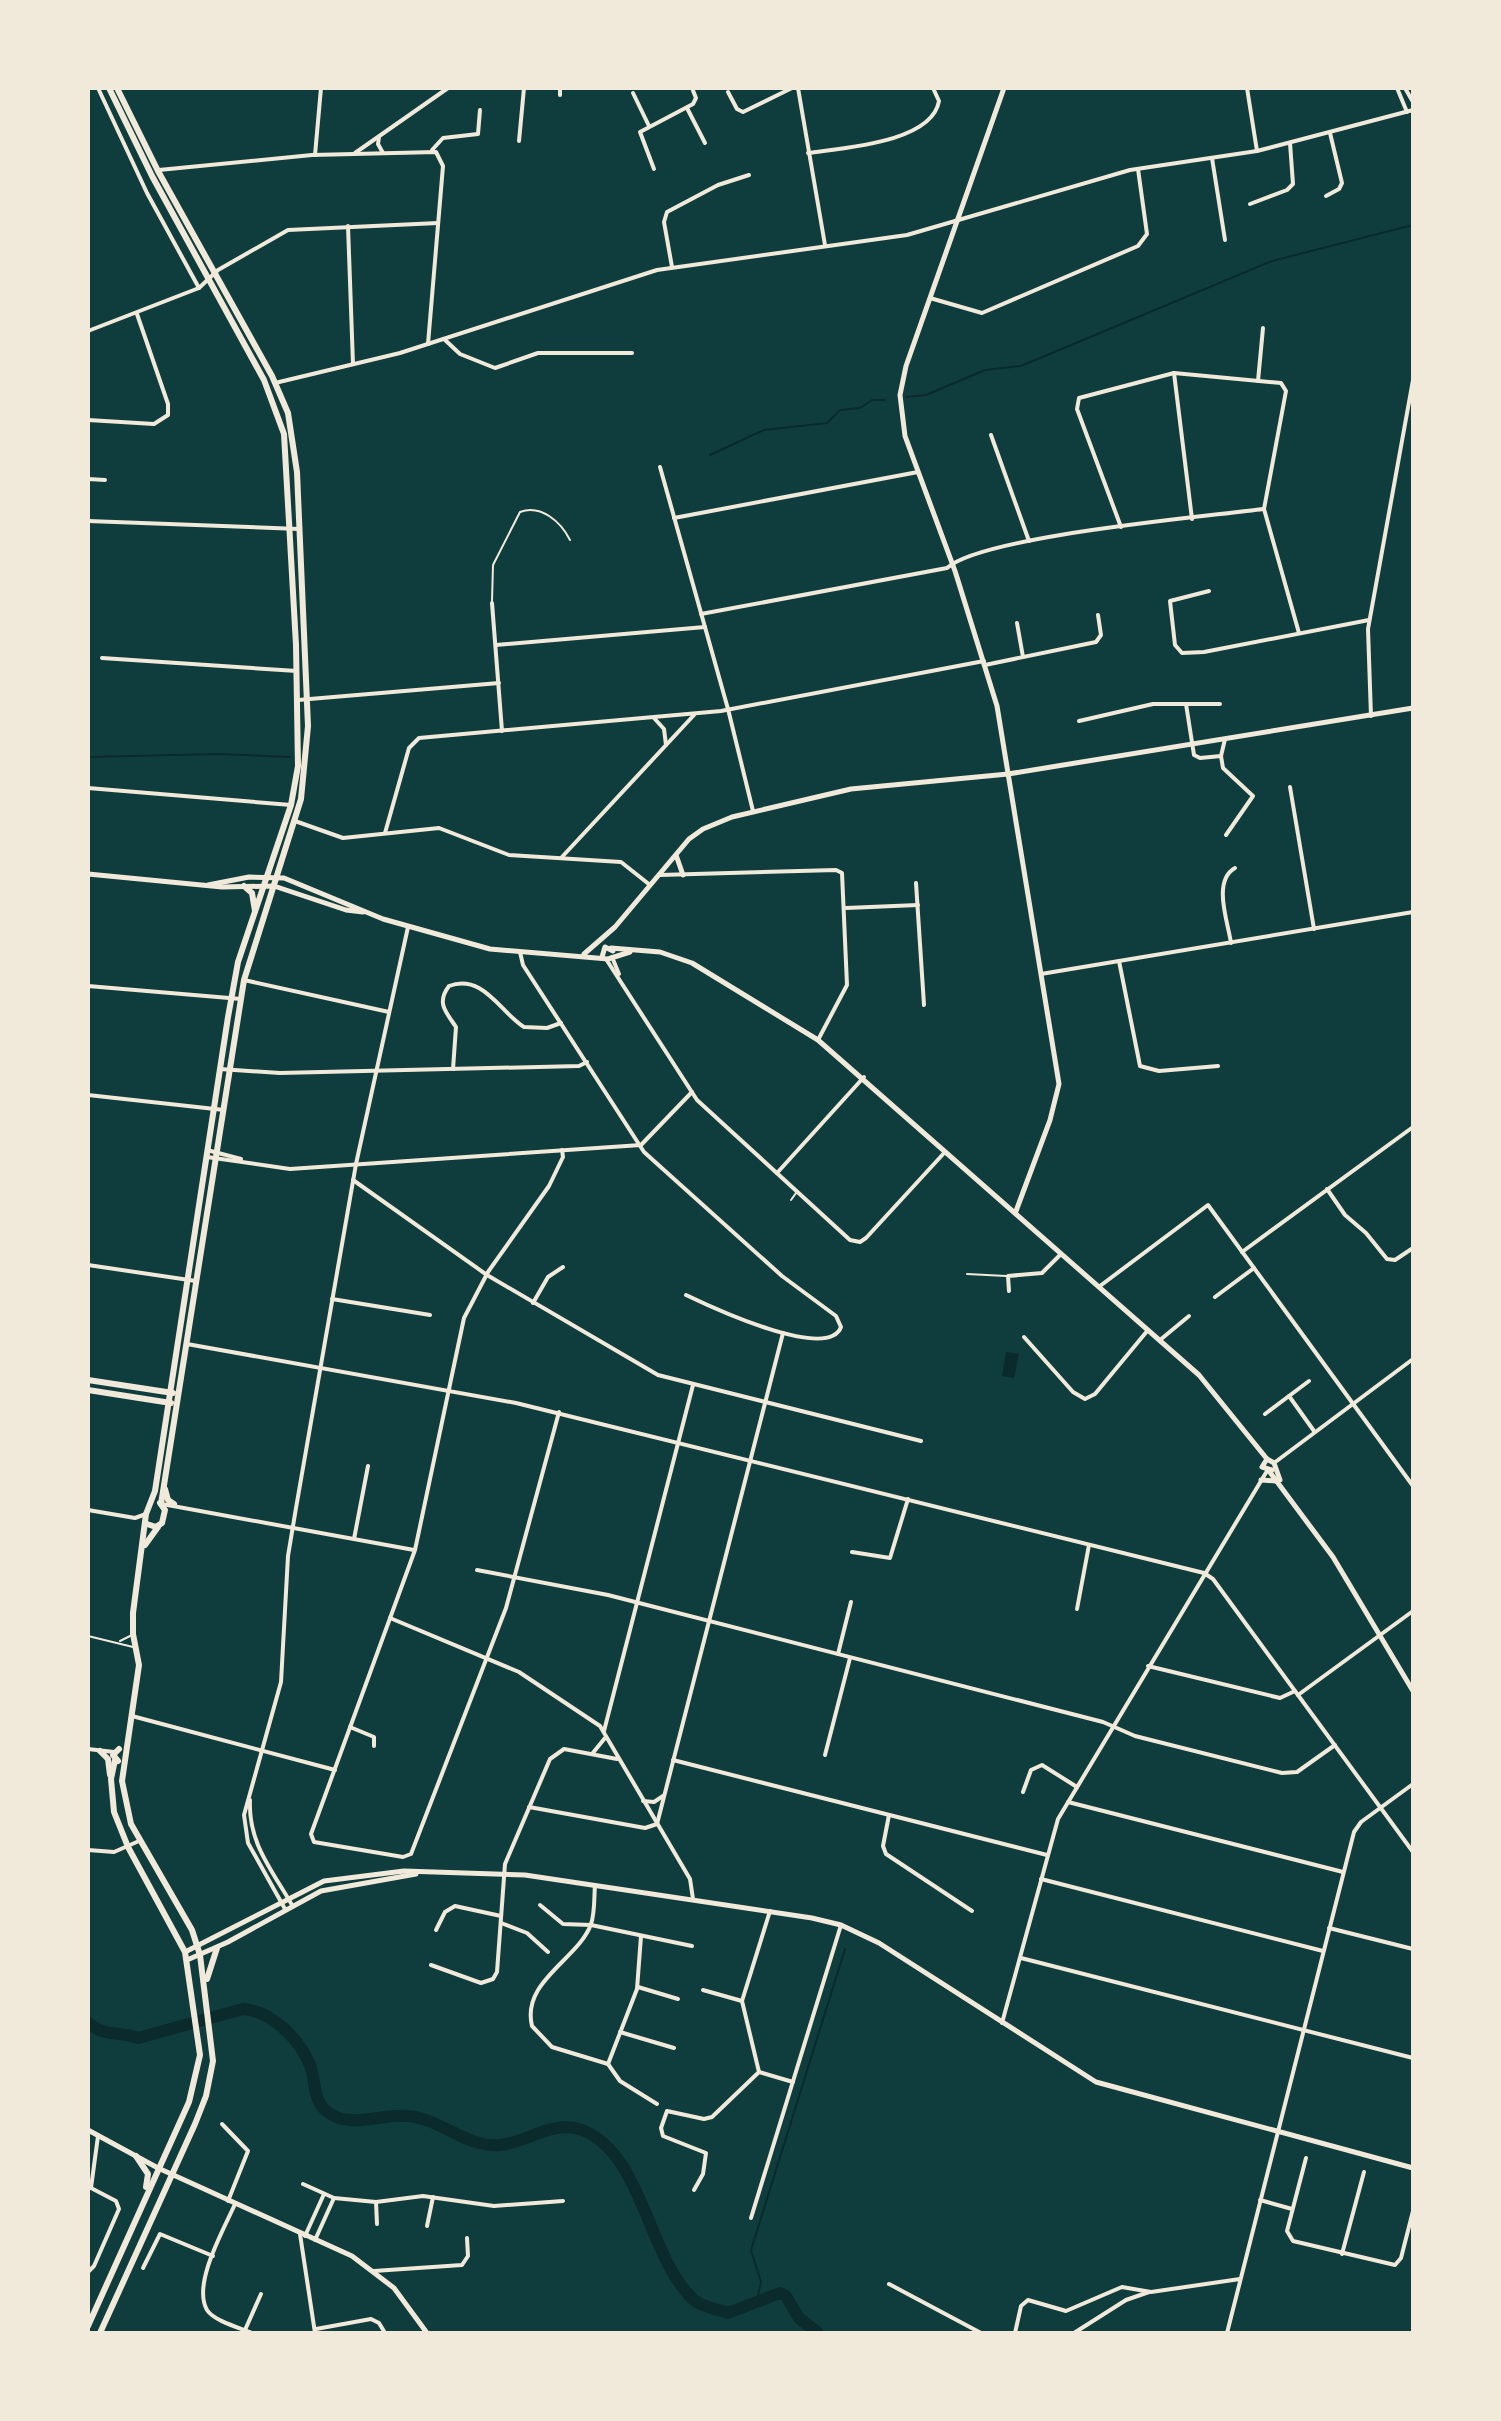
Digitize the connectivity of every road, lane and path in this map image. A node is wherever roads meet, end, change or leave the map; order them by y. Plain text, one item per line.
1 (98, 88) edge
2 (109, 88) edge
3 (117, 88) edge
4 (321, 88) edge
5 (448, 88) edge
6 (524, 88) edge
7 (560, 88) edge
8 (692, 88) edge
9 (792, 88) edge
10 (798, 88) edge
11 (933, 88) edge
12 (1004, 88) edge
13 (1247, 88) edge
14 (1397, 88) edge
15 (1405, 88) edge
16 (728, 92) dead end
17 (633, 93) dead end
18 (560, 95) dead end
19 (1413, 102) edge
20 (687, 108) junction
21 (480, 110) dead end
22 (1411, 112) edge
23 (649, 126) junction
24 (1330, 133) junction
25 (380, 135) junction
26 (519, 141) dead end
27 (705, 143) dead end
28 (1290, 143) junction
29 (432, 150) junction
30 (1257, 151) junction
31 (383, 153) junction
32 (808, 153) junction
33 (354, 154) junction
34 (315, 155) junction
35 (1212, 158) junction
36 (1138, 168) junction
37 (654, 169) dead end
38 (158, 171) junction
39 (749, 175) dead end
40 (1326, 196) dead end
41 (1250, 204) dead end
42 (957, 220) junction
43 (438, 223) junction
44 (348, 226) junction
45 (1225, 240) dead end
46 (825, 245) junction
47 (672, 267) junction
48 (212, 276) junction
49 (199, 288) junction
50 (930, 298) junction
51 (137, 314) junction
52 (1263, 328) dead end
53 (88, 331) edge
54 (444, 339) junction
55 (428, 344) junction
56 (632, 353) dead end
57 (353, 364) junction
58 (1174, 373) junction
59 (1413, 380) edge
60 (1258, 381) junction
61 (276, 382) junction
62 (267, 386) junction
63 (88, 420) edge
64 (991, 435) dead end
65 (660, 467) dead end
66 (918, 472) junction
67 (88, 479) edge
68 (105, 480) dead end
69 (1264, 509) junction
70 (674, 518) junction
71 (1192, 519) junction
72 (88, 521) edge
73 (1121, 527) junction
74 (295, 529) junction
75 (570, 540) dead end
76 (1029, 541) junction
77 (952, 564) junction
78 (1209, 591) dead end
79 (492, 603) joint
80 (701, 614) junction
81 (1098, 615) dead end
82 (1369, 620) junction
83 (1017, 623) dead end
84 (705, 627) junction
85 (1299, 633) junction
86 (496, 645) junction
87 (1023, 657) junction
88 (102, 658) dead end
89 (985, 663) junction
90 (297, 671) junction
91 (499, 683) junction
92 (307, 699) junction
93 (298, 700) junction
94 (1186, 704) junction
95 (1220, 704) dead end
96 (1413, 708) edge
97 (728, 709) junction
98 (695, 713) junction
99 (1371, 716) junction
100 (653, 717) junction
101 (1079, 721) dead end
102 (502, 731) junction
103 (1225, 739) junction
104 (666, 745) junction
105 (1191, 745) junction
106 (1221, 756) junction
107 (1009, 774) junction
108 (1290, 787) dead end
109 (88, 788) edge
110 (291, 805) junction
111 (753, 811) junction
112 (295, 821) junction
113 (385, 833) junction
114 (1226, 835) dead end
115 (676, 854) junction
116 (560, 858) junction
117 (1235, 868) dead end
118 (88, 874) edge
119 (659, 875) junction
120 (683, 875) junction
121 (267, 876) junction
122 (277, 876) junction
123 (916, 883) dead end
124 (208, 885) junction
125 (265, 885) junction
126 (650, 885) junction
127 (244, 886) junction
128 (274, 886) junction
129 (918, 905) junction
130 (846, 908) junction
131 (364, 912) junction
132 (1413, 912) edge
133 (255, 915) junction
134 (408, 927) junction
135 (615, 927) junction
136 (1314, 929) junction
137 (605, 936) junction
138 (1231, 943) junction
139 (606, 948) junction
140 (634, 951) junction
141 (520, 952) junction
142 (584, 954) junction
143 (576, 955) junction
144 (609, 958) junction
145 (1119, 961) junction
146 (1041, 974) junction
147 (244, 980) junction
148 (88, 986) edge
149 (231, 998) junction
150 (241, 999) junction
151 (924, 1005) dead end
152 (389, 1012) junction
153 (561, 1023) junction
154 (818, 1040) junction
155 (587, 1062) junction
156 (1218, 1066) dead end
157 (220, 1069) junction
158 (453, 1069) junction
159 (229, 1071) junction
160 (376, 1072) junction
161 (864, 1077) junction
162 (692, 1092) junction
163 (88, 1095) edge
164 (213, 1108) junction
165 (224, 1110) junction
166 (1413, 1127) edge
167 (641, 1145) junction
168 (562, 1150) junction
169 (947, 1150) junction
170 (206, 1153) junction
171 (217, 1155) junction
172 (356, 1164) junction
173 (776, 1173) junction
174 (353, 1180) junction
175 (1327, 1189) junction
176 (797, 1192) junction
177 (791, 1200) dead end
178 (1016, 1211) junction
179 (1413, 1248) edge
180 (1242, 1252) junction
181 (1062, 1253) junction
182 (88, 1265) edge
183 (563, 1267) dead end
184 (1254, 1268) junction
185 (967, 1274) dead end
186 (487, 1275) junction
187 (1008, 1276) junction
188 (187, 1280) junction
189 (196, 1281) junction
190 (1100, 1286) junction
191 (1009, 1291) dead end
192 (686, 1295) dead end
193 (1215, 1297) dead end
194 (332, 1299) junction
195 (533, 1303) junction
196 (430, 1315) dead end
197 (1189, 1316) dead end
198 (1148, 1330) junction
199 (784, 1332) junction
200 (1024, 1337) dead end
201 (1160, 1340) junction
202 (187, 1344) junction
203 (323, 1350) junction
204 (1413, 1359) edge
205 (301, 1363) junction
206 (320, 1366) junction
207 (88, 1380) edge
208 (1309, 1381) dead end
209 (693, 1385) junction
210 (88, 1390) edge
211 (450, 1390) junction
212 (169, 1393) junction
213 (181, 1394) junction
214 (1289, 1396) junction
215 (766, 1401) junction
216 (168, 1402) junction
217 (1353, 1403) junction
218 (179, 1404) junction
219 (559, 1412) junction
220 (1265, 1414) dead end
221 (1314, 1431) junction
222 (679, 1440) junction
223 (921, 1441) dead end
224 (751, 1459) junction
225 (1268, 1465) junction
226 (368, 1466) dead end
227 (1261, 1480) junction
228 (164, 1481) junction
229 (1282, 1485) junction
230 (1413, 1486) edge
231 (1255, 1488) junction
232 (908, 1499) junction
233 (152, 1503) junction
234 (161, 1504) junction
235 (178, 1505) junction
236 (88, 1510) edge
237 (165, 1512) junction
238 (146, 1514) junction
239 (147, 1524) junction
240 (158, 1527) junction
241 (293, 1527) junction
242 (354, 1539) junction
243 (1089, 1545) junction
244 (415, 1550) junction
245 (142, 1552) junction
246 (852, 1552) dead end
247 (477, 1570) dead end
248 (1204, 1573) junction
249 (515, 1579) junction
250 (851, 1602) dead end
251 (637, 1603) junction
252 (1077, 1609) dead end
253 (1413, 1611) edge
254 (390, 1618) junction
255 (709, 1621) junction
256 (133, 1634) junction
257 (88, 1636) edge
258 (1379, 1636) junction
259 (119, 1641) junction
260 (136, 1648) junction
261 (838, 1654) junction
262 (850, 1658) junction
263 (487, 1659) junction
264 (1148, 1666) junction
265 (1413, 1691) edge
266 (1297, 1693) junction
267 (131, 1716) junction
268 (1113, 1726) junction
269 (350, 1727) junction
270 (129, 1731) junction
271 (604, 1731) junction
272 (605, 1738) junction
273 (1335, 1745) junction
274 (374, 1746) dead end
275 (88, 1749) edge
276 (100, 1751) junction
277 (263, 1752) junction
278 (592, 1754) junction
279 (116, 1755) junction
280 (825, 1755) dead end
281 (125, 1757) junction
282 (618, 1759) junction
283 (673, 1760) junction
284 (335, 1770) junction
285 (111, 1779) junction
286 (1413, 1784) edge
287 (1077, 1787) junction
288 (1023, 1792) dead end
289 (664, 1796) junction
290 (250, 1798) junction
291 (643, 1801) junction
292 (1068, 1802) junction
293 (529, 1807) junction
294 (1381, 1808) junction
295 (889, 1815) junction
296 (657, 1824) junction
297 (139, 1841) junction
298 (128, 1847) junction
299 (88, 1850) edge
300 (1413, 1852) edge
301 (1047, 1855) junction
302 (1343, 1872) junction
303 (421, 1873) junction
304 (504, 1873) junction
305 (1041, 1879) junction
306 (595, 1885) junction
307 (288, 1897) junction
308 (693, 1899) junction
309 (281, 1902) junction
310 (292, 1905) junction
311 (540, 1905) dead end
312 (285, 1909) junction
313 (770, 1911) junction
314 (972, 1911) dead end
315 (501, 1916) junction
316 (501, 1923) junction
317 (591, 1925) junction
318 (841, 1925) junction
319 (1329, 1928) junction
320 (436, 1930) dead end
321 (641, 1935) junction
322 (692, 1946) dead end
323 (217, 1948) junction
324 (1413, 1949) edge
325 (200, 1951) junction
326 (1323, 1951) junction
327 (548, 1952) dead end
328 (186, 1956) junction
329 (1021, 1958) junction
330 (431, 1965) dead end
331 (206, 1982) junction
332 (638, 1987) junction
333 (703, 1990) dead end
334 (678, 1999) dead end
335 (742, 2001) junction
336 (1002, 2023) junction
337 (1303, 2030) junction
338 (620, 2032) junction
339 (674, 2048) dead end
340 (1413, 2058) edge
341 (608, 2064) junction
342 (759, 2072) junction
343 (793, 2082) junction
344 (657, 2104) dead end
345 (222, 2124) dead end
346 (88, 2130) edge
347 (1276, 2132) junction
348 (98, 2136) junction
349 (136, 2156) junction
350 (1306, 2158) dead end
351 (158, 2168) junction
352 (1413, 2168) edge
353 (1364, 2172) dead end
354 (171, 2174) junction
355 (303, 2184) dead end
356 (694, 2190) dead end
357 (324, 2194) junction
358 (433, 2197) junction
359 (334, 2198) junction
360 (1260, 2200) junction
361 (228, 2201) junction
362 (563, 2201) dead end
363 (142, 2202) junction
364 (376, 2202) junction
365 (235, 2204) junction
366 (1292, 2209) junction
367 (1413, 2211) edge
368 (751, 2218) dead end
369 (377, 2224) dead end
370 (427, 2226) dead end
371 (303, 2235) junction
372 (467, 2238) dead end
373 (315, 2241) junction
374 (1342, 2254) junction
375 (213, 2256) junction
376 (143, 2268) dead end
377 (374, 2271) junction
378 (88, 2272) edge
379 (1240, 2279) junction
380 (889, 2284) dead end
381 (1151, 2292) junction
382 (261, 2294) dead end
383 (88, 2326) edge
384 (245, 2330) junction
385 (315, 2331) edge
386 (100, 2333) edge
387 (252, 2333) edge
388 (385, 2333) edge
389 (427, 2333) edge
390 (981, 2333) edge
391 (1015, 2333) edge
392 (1074, 2333) edge
393 (1227, 2333) edge

1 - 49 street
2 - 48 main road
3 - 38 main road
4 - 34 street
5 - 25 street
6 - 26 street
7 - 18 street
8 - 20 street
9 - 16 street
10 - 32 street
11 - 32 street
12 - 42 street
13 - 30 street
14 - 22 street
15 - 19 street
17 - 23 street
20 - 23 street
20 - 27 street
21 - 29 street
22 - 24 street
23 - 37 street
24 - 28 street
24 - 40 street
25 - 31 street
25 - 33 street
28 - 30 street
28 - 41 street
29 - 31 street
29 - 43 street
30 - 35 street
31 - 33 street
32 - 46 street
33 - 34 street
34 - 38 street
35 - 36 street
35 - 45 street
36 - 42 street
36 - 50 street
38 - 48 main road
39 - 47 street
42 - 46 street
42 - 50 street
43 - 44 street
43 - 55 street
44 - 48 street
44 - 57 street
46 - 47 street
47 - 54 street
48 - 49 street
48 - 61 main road
48 - 62 main road
49 - 51 street
50 - 66 street
51 - 53 street
51 - 63 street
52 - 60 street
54 - 55 street
54 - 56 street
55 - 57 street
57 - 61 street
58 - 60 street
58 - 71 street
58 - 73 street
59 - 82 street
60 - 69 street
61 - 62 street
61 - 74 main road
62 - 74 main road
64 - 76 street
65 - 70 street
66 - 70 street
66 - 77 street
67 - 68 street
69 - 71 street
69 - 85 street
70 - 80 street
71 - 73 street
72 - 74 street
73 - 76 street
74 - 90 main road
74 - 92 main road
75 - 79 lane
76 - 77 street
77 - 80 street
77 - 89 street
78 - 85 street
79 - 86 street
80 - 84 street
81 - 87 street
82 - 85 street
82 - 99 street
83 - 87 street
84 - 86 street
84 - 97 street
86 - 91 street
87 - 89 street
88 - 90 street
89 - 97 street
89 - 107 street
90 - 93 main road
91 - 92 street
91 - 102 street
92 - 93 street
92 - 112 main road
93 - 110 main road
94 - 95 street
94 - 101 street
94 - 105 street
96 - 99 street
97 - 98 street
97 - 111 street
98 - 100 street
98 - 104 street
99 - 103 street
100 - 102 street
100 - 104 street
102 - 113 street
103 - 105 street
103 - 106 street
104 - 116 street
105 - 106 street
105 - 107 street
106 - 114 street
107 - 111 street
107 - 146 street
108 - 136 street
109 - 110 street
110 - 121 main road
111 - 115 street
112 - 113 street
112 - 122 main road
113 - 116 street
115 - 119 street
115 - 120 street
116 - 126 street
117 - 138 street
118 - 124 street
119 - 120 street
119 - 126 street
120 - 130 street
121 - 122 street
121 - 124 street
121 - 125 main road
122 - 128 main road
122 - 131 street
123 - 129 street
124 - 127 street
125 - 127 street
125 - 128 street
125 - 133 main road
126 - 135 street
127 - 133 main road
128 - 131 street
128 - 147 main road
129 - 130 street
129 - 151 street
130 - 154 street
131 - 134 street
132 - 136 street
133 - 149 main road
134 - 141 street
134 - 152 street
135 - 137 street
135 - 139 street
136 - 138 street
137 - 139 street
137 - 142 street
138 - 145 street
139 - 140 street
139 - 142 street
139 - 144 street
139 - 144 street
140 - 144 street
140 - 154 street
141 - 143 street
141 - 153 street
142 - 143 street
143 - 144 street
144 - 162 street
145 - 146 street
145 - 156 street
146 - 178 street
147 - 150 main road
147 - 152 street
148 - 149 street
149 - 150 street
149 - 157 main road
150 - 159 main road
152 - 160 street
153 - 155 street
153 - 158 street
154 - 161 street
155 - 158 street
155 - 167 street
157 - 159 street
157 - 164 main road
158 - 160 street
159 - 160 street
159 - 165 main road
160 - 172 street
161 - 169 street
161 - 173 street
162 - 167 street
162 - 173 street
163 - 164 street
164 - 165 street
164 - 170 main road
165 - 171 main road
166 - 175 street
167 - 168 street
167 - 199 street
168 - 172 street
168 - 186 street
169 - 176 street
169 - 178 street
170 - 171 street
170 - 188 main road
171 - 172 street
171 - 189 main road
172 - 174 street
173 - 176 street
174 - 186 street
174 - 194 street
175 - 179 street
175 - 180 street
176 - 177 lane
178 - 181 street
180 - 184 street
180 - 190 street
181 - 187 street
181 - 190 street
182 - 188 street
183 - 195 street
184 - 193 street
184 - 217 street
185 - 187 lane
186 - 195 street
186 - 211 street
187 - 191 street
188 - 189 street
188 - 212 main road
189 - 202 main road
190 - 198 street
192 - 199 street
194 - 196 street
194 - 203 street
195 - 209 street
197 - 201 street
198 - 200 street
198 - 201 street
199 - 215 street
201 - 225 street
202 - 205 street
202 - 213 main road
203 - 205 street
203 - 206 street
204 - 217 street
205 - 206 street
206 - 211 street
206 - 241 street
207 - 212 main road
208 - 214 street
209 - 215 street
209 - 222 street
210 - 216 main road
211 - 219 street
211 - 244 street
212 - 213 main road
212 - 216 main road
213 - 218 main road
214 - 220 street
214 - 221 street
215 - 223 street
215 - 224 street
216 - 218 main road
216 - 233 main road
217 - 221 street
217 - 230 street
218 - 228 main road
219 - 222 street
219 - 249 street
221 - 225 street
222 - 224 street
222 - 251 street
224 - 232 street
224 - 255 street
225 - 227 street
225 - 229 street
225 - 231 street
226 - 242 street
227 - 229 street
227 - 231 street
228 - 234 main road
228 - 235 main road
229 - 258 street
231 - 248 street
232 - 243 street
232 - 246 street
233 - 234 main road
233 - 238 main road
234 - 235 street
234 - 237 main road
235 - 237 street
235 - 241 street
236 - 238 street
237 - 240 main road
238 - 239 main road
239 - 240 main road
239 - 245 main road
240 - 245 main road
241 - 242 street
241 - 277 street
242 - 244 street
243 - 248 street
243 - 252 street
244 - 254 street
245 - 256 main road
247 - 249 street
248 - 264 street
248 - 266 street
249 - 251 street
249 - 263 street
250 - 261 street
251 - 255 street
251 - 271 street
253 - 258 street
254 - 263 street
254 - 269 street
255 - 261 street
255 - 283 street
256 - 259 lane
256 - 260 main road
257 - 259 lane
258 - 265 street
258 - 266 street
259 - 260 lane
260 - 267 main road
261 - 262 street
262 - 268 street
262 - 280 street
263 - 271 street
263 - 284 street
264 - 266 street
264 - 268 street
266 - 273 street
267 - 270 main road
267 - 277 street
268 - 273 street
268 - 287 street
269 - 274 street
269 - 284 street
270 - 279 main road
270 - 281 main road
271 - 272 street
272 - 278 street
272 - 282 street
273 - 294 street
275 - 276 street
276 - 279 street
276 - 285 main road
277 - 284 street
277 - 290 street
278 - 282 street
278 - 293 street
279 - 281 main road
279 - 285 main road
281 - 297 main road
282 - 291 street
283 - 289 street
283 - 295 street
285 - 298 main road
286 - 294 street
287 - 288 street
287 - 292 street
289 - 291 street
289 - 296 street
290 - 307 street
290 - 309 street
291 - 296 street
292 - 301 street
292 - 302 street
293 - 296 street
293 - 304 street
294 - 300 street
294 - 302 street
295 - 301 street
295 - 314 street
296 - 308 street
297 - 298 street
297 - 325 main road
298 - 299 street
298 - 328 main road
301 - 305 street
302 - 319 street
303 - 304 street
303 - 307 street
303 - 310 street
304 - 306 street
304 - 315 street
305 - 326 street
305 - 329 street
306 - 308 street
306 - 317 street
307 - 309 street
307 - 310 street
308 - 313 street
309 - 312 street
309 - 325 street
310 - 312 street
311 - 317 street
312 - 323 street
313 - 318 street
313 - 335 street
315 - 316 street
315 - 320 street
316 - 327 street
316 - 330 street
317 - 321 street
317 - 341 street
318 - 336 street
318 - 343 street
319 - 324 street
319 - 326 street
321 - 322 street
321 - 332 street
323 - 325 street
323 - 331 main road
325 - 328 street
325 - 331 main road
326 - 337 street
328 - 351 main road
329 - 336 street
329 - 337 street
331 - 354 main road
332 - 334 street
332 - 338 street
333 - 335 street
335 - 342 street
336 - 347 street
337 - 340 street
337 - 347 street
338 - 339 street
338 - 341 street
341 - 344 street
342 - 343 street
342 - 356 street
343 - 368 street
345 - 361 street
346 - 348 street
347 - 352 street
347 - 360 street
348 - 349 street
348 - 378 street
349 - 351 street
349 - 363 main road
350 - 366 street
351 - 354 street
351 - 363 main road
353 - 374 street
354 - 361 street
354 - 386 main road
355 - 357 street
357 - 359 street
357 - 371 street
358 - 362 street
358 - 364 street
358 - 370 street
359 - 364 street
359 - 373 street
360 - 366 street
360 - 379 street
361 - 365 street
363 - 383 main road
364 - 369 street
365 - 371 street
365 - 375 street
366 - 374 street
367 - 374 street
371 - 373 street
371 - 385 street
372 - 377 street
373 - 377 street
375 - 376 street
375 - 384 street
377 - 389 street
379 - 381 street
379 - 393 street
380 - 390 street
381 - 391 street
381 - 392 street
382 - 384 street
384 - 387 street
385 - 388 street

